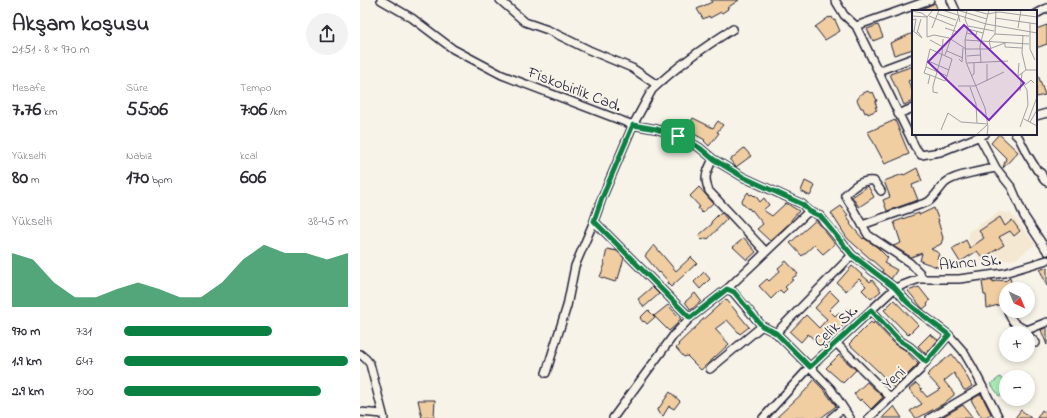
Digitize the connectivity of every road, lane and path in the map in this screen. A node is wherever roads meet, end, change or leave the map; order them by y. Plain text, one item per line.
1 (381, 0) edge
2 (500, 0) edge
3 (835, 0) edge
4 (930, 0) edge
5 (951, 0) edge
6 (1047, 8) edge
7 (956, 10) edge
8 (1037, 13) edge
9 (856, 26) junction
10 (733, 29) dead end
11 (912, 58) edge
12 (878, 71) junction
13 (657, 86) junction
14 (912, 108) edge
15 (1047, 113) edge
16 (898, 114) junction
17 (1037, 116) edge
18 (633, 125) junction
19 (982, 135) edge
20 (1016, 135) edge
21 (713, 159) junction
22 (996, 168) junction
23 (1044, 171) edge
24 (1047, 182) edge
25 (881, 191) dead end
26 (809, 211) junction
27 (594, 221) junction
28 (862, 225) junction
29 (1047, 251) edge
30 (766, 252) junction
31 (852, 255) junction
32 (1047, 260) edge
33 (922, 279) junction
34 (895, 288) junction
35 (727, 289) junction
36 (871, 310) junction
37 (690, 318) junction
38 (1010, 318) edge
39 (1047, 322) edge
40 (762, 326) junction
41 (1018, 326) edge
42 (1035, 329) edge
43 (776, 333) junction
44 (949, 335) junction
45 (836, 343) junction
46 (360, 354) edge
47 (926, 362) junction
48 (810, 367) junction
49 (710, 369) dead end
50 (546, 373) dead end
51 (983, 387) junction
52 (891, 398) junction
53 (843, 408) junction
54 (360, 412) edge
55 (384, 416) edge
56 (996, 417) edge
57 (612, 418) edge
58 (763, 418) edge
59 (831, 418) edge
60 (850, 418) edge
61 (869, 418) edge
62 (930, 418) edge

1 - 18 street, Fiskobirlik Cad.
2 - 13 street
3 - 9 street
4 - 9 street
5 - 7 street
6 - 8 street
9 - 12 street
10 - 13 street
11 - 12 street
12 - 16 street
13 - 18 street
14 - 16 street
15 - 17 street
16 - 19 street
18 - 21 street, Fiskobirlik Cad.
18 - 27 street
19 - 22 street
20 - 23 street
21 - 26 street, Fiskobirlik Cad.
21 - 30 street
22 - 28 street
22 - 29 street
23 - 24 street
25 - 28 street
26 - 30 street
26 - 31 street, Fiskobirlik Cad.
27 - 37 street
27 - 50 street
28 - 33 street
30 - 35 street
31 - 34 street, Fiskobirlik Cad.
31 - 43 street
32 - 33 street, Akıncı Sk.
33 - 34 street, Akıncı Sk.
34 - 36 street, Çelik Sk.
34 - 44 street, Fiskobirlik Cad.
35 - 37 street
35 - 40 street
36 - 45 street, Çelik Sk.
36 - 47 street
37 - 57 street
38 - 41 street
39 - 42 street
40 - 43 street
40 - 49 street
43 - 48 street
44 - 47 street, Yeni
44 - 51 street, Fiskobirlik Cad.
45 - 48 street, Çelik Sk.
45 - 52 street
46 - 55 street
47 - 52 street, Yeni
48 - 53 street
48 - 58 street, Çelik Sk.
51 - 56 street, Fiskobirlik Cad.
51 - 62 street
52 - 61 street, Yeni
53 - 59 street
53 - 60 street
54 - 55 street

